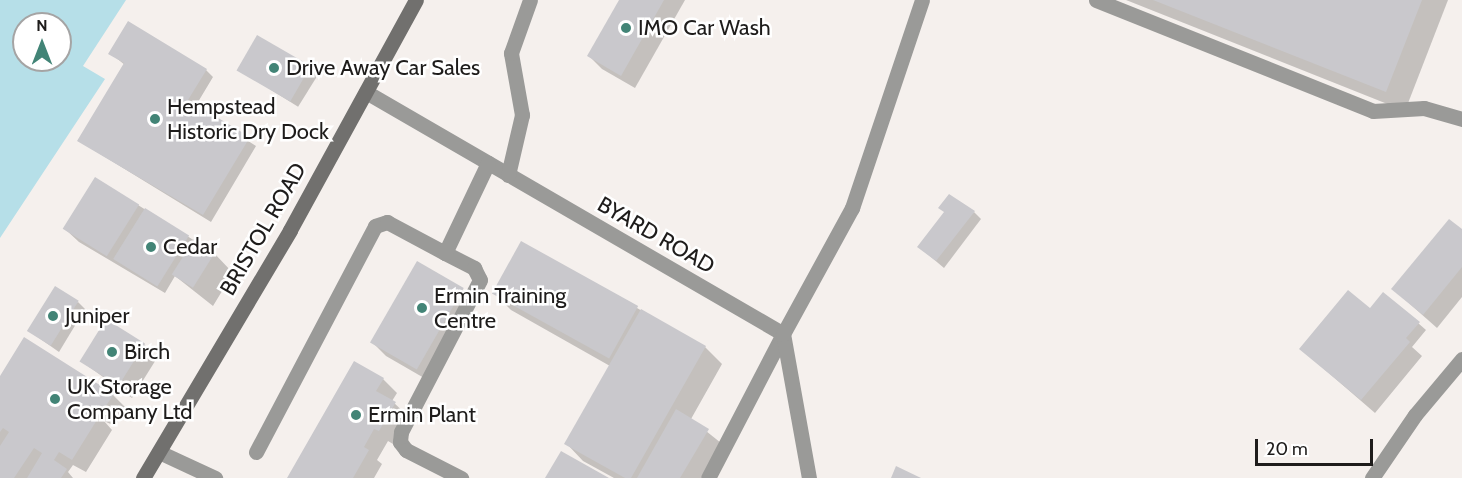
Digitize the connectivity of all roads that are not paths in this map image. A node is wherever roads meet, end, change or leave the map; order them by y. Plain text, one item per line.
1 (416, 0) edge
2 (530, 0) edge
3 (922, 0) edge
4 (1096, 0) edge
5 (366, 92) junction
6 (1462, 118) edge
7 (488, 164) junction
8 (508, 175) junction
9 (445, 253) junction
10 (783, 334) junction
11 (1462, 359) edge
12 (159, 452) junction
13 (256, 452) dead end
14 (143, 478) edge
15 (215, 478) edge
16 (461, 478) edge
17 (708, 478) edge
18 (809, 478) edge
19 (1372, 478) edge

1 - 5 street, BRISTOL ROAD
2 - 8 lane
3 - 10 lane
4 - 6 lane
5 - 7 lane, BYARD ROAD
5 - 12 street, BRISTOL ROAD
7 - 8 lane, BYARD ROAD
7 - 9 lane
8 - 10 lane, BYARD ROAD
9 - 13 lane
9 - 16 lane
10 - 17 lane
10 - 18 lane
11 - 19 lane
12 - 14 street, BRISTOL ROAD
12 - 15 lane

